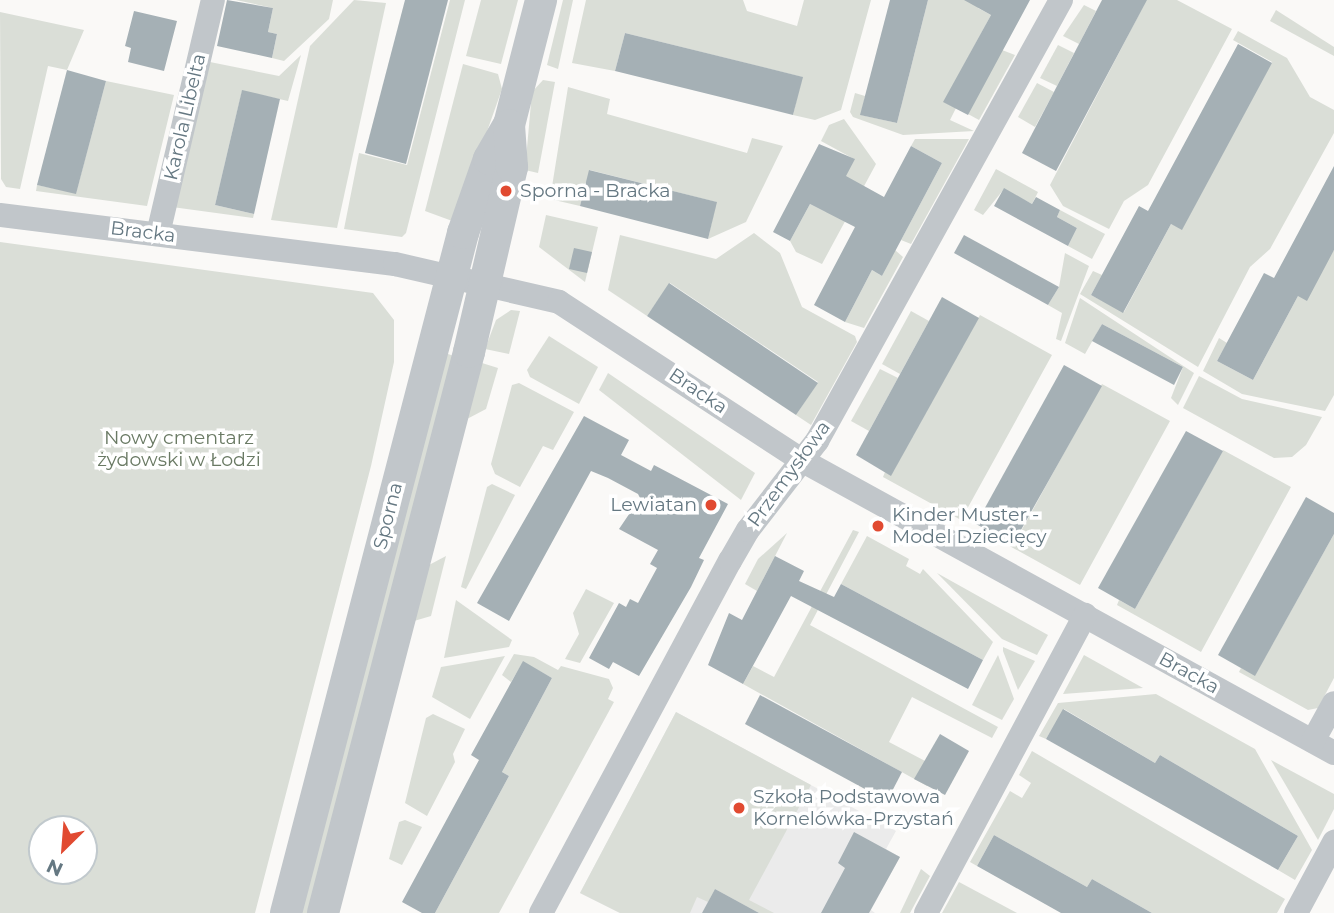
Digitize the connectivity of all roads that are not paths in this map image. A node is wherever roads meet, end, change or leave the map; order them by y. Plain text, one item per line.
1 (213, 0) edge
2 (541, 0) edge
3 (1061, 0) edge
4 (509, 125) junction
5 (0, 215) edge
6 (158, 234) junction
7 (451, 278) junction
8 (484, 285) junction
9 (803, 461) junction
10 (1085, 615) junction
11 (1334, 703) edge
12 (1324, 747) edge
13 (1334, 842) edge
14 (286, 913) edge
15 (323, 913) edge
16 (541, 913) edge
17 (926, 913) edge
18 (1296, 913) edge

1 - 6 street, Karola Libelta
2 - 4 street, Sporna
3 - 9 street, Przemysłowa
4 - 7 street, Sporna
4 - 8 street, Sporna
5 - 6 street, Bracka
6 - 7 street, Bracka
7 - 8 street, Bracka
7 - 14 street, Sporna
8 - 9 street, Bracka
8 - 15 street, Sporna
9 - 10 street, Bracka
9 - 16 street, Przemysłowa
10 - 12 street, Bracka
10 - 17 street
11 - 12 street
13 - 18 street

